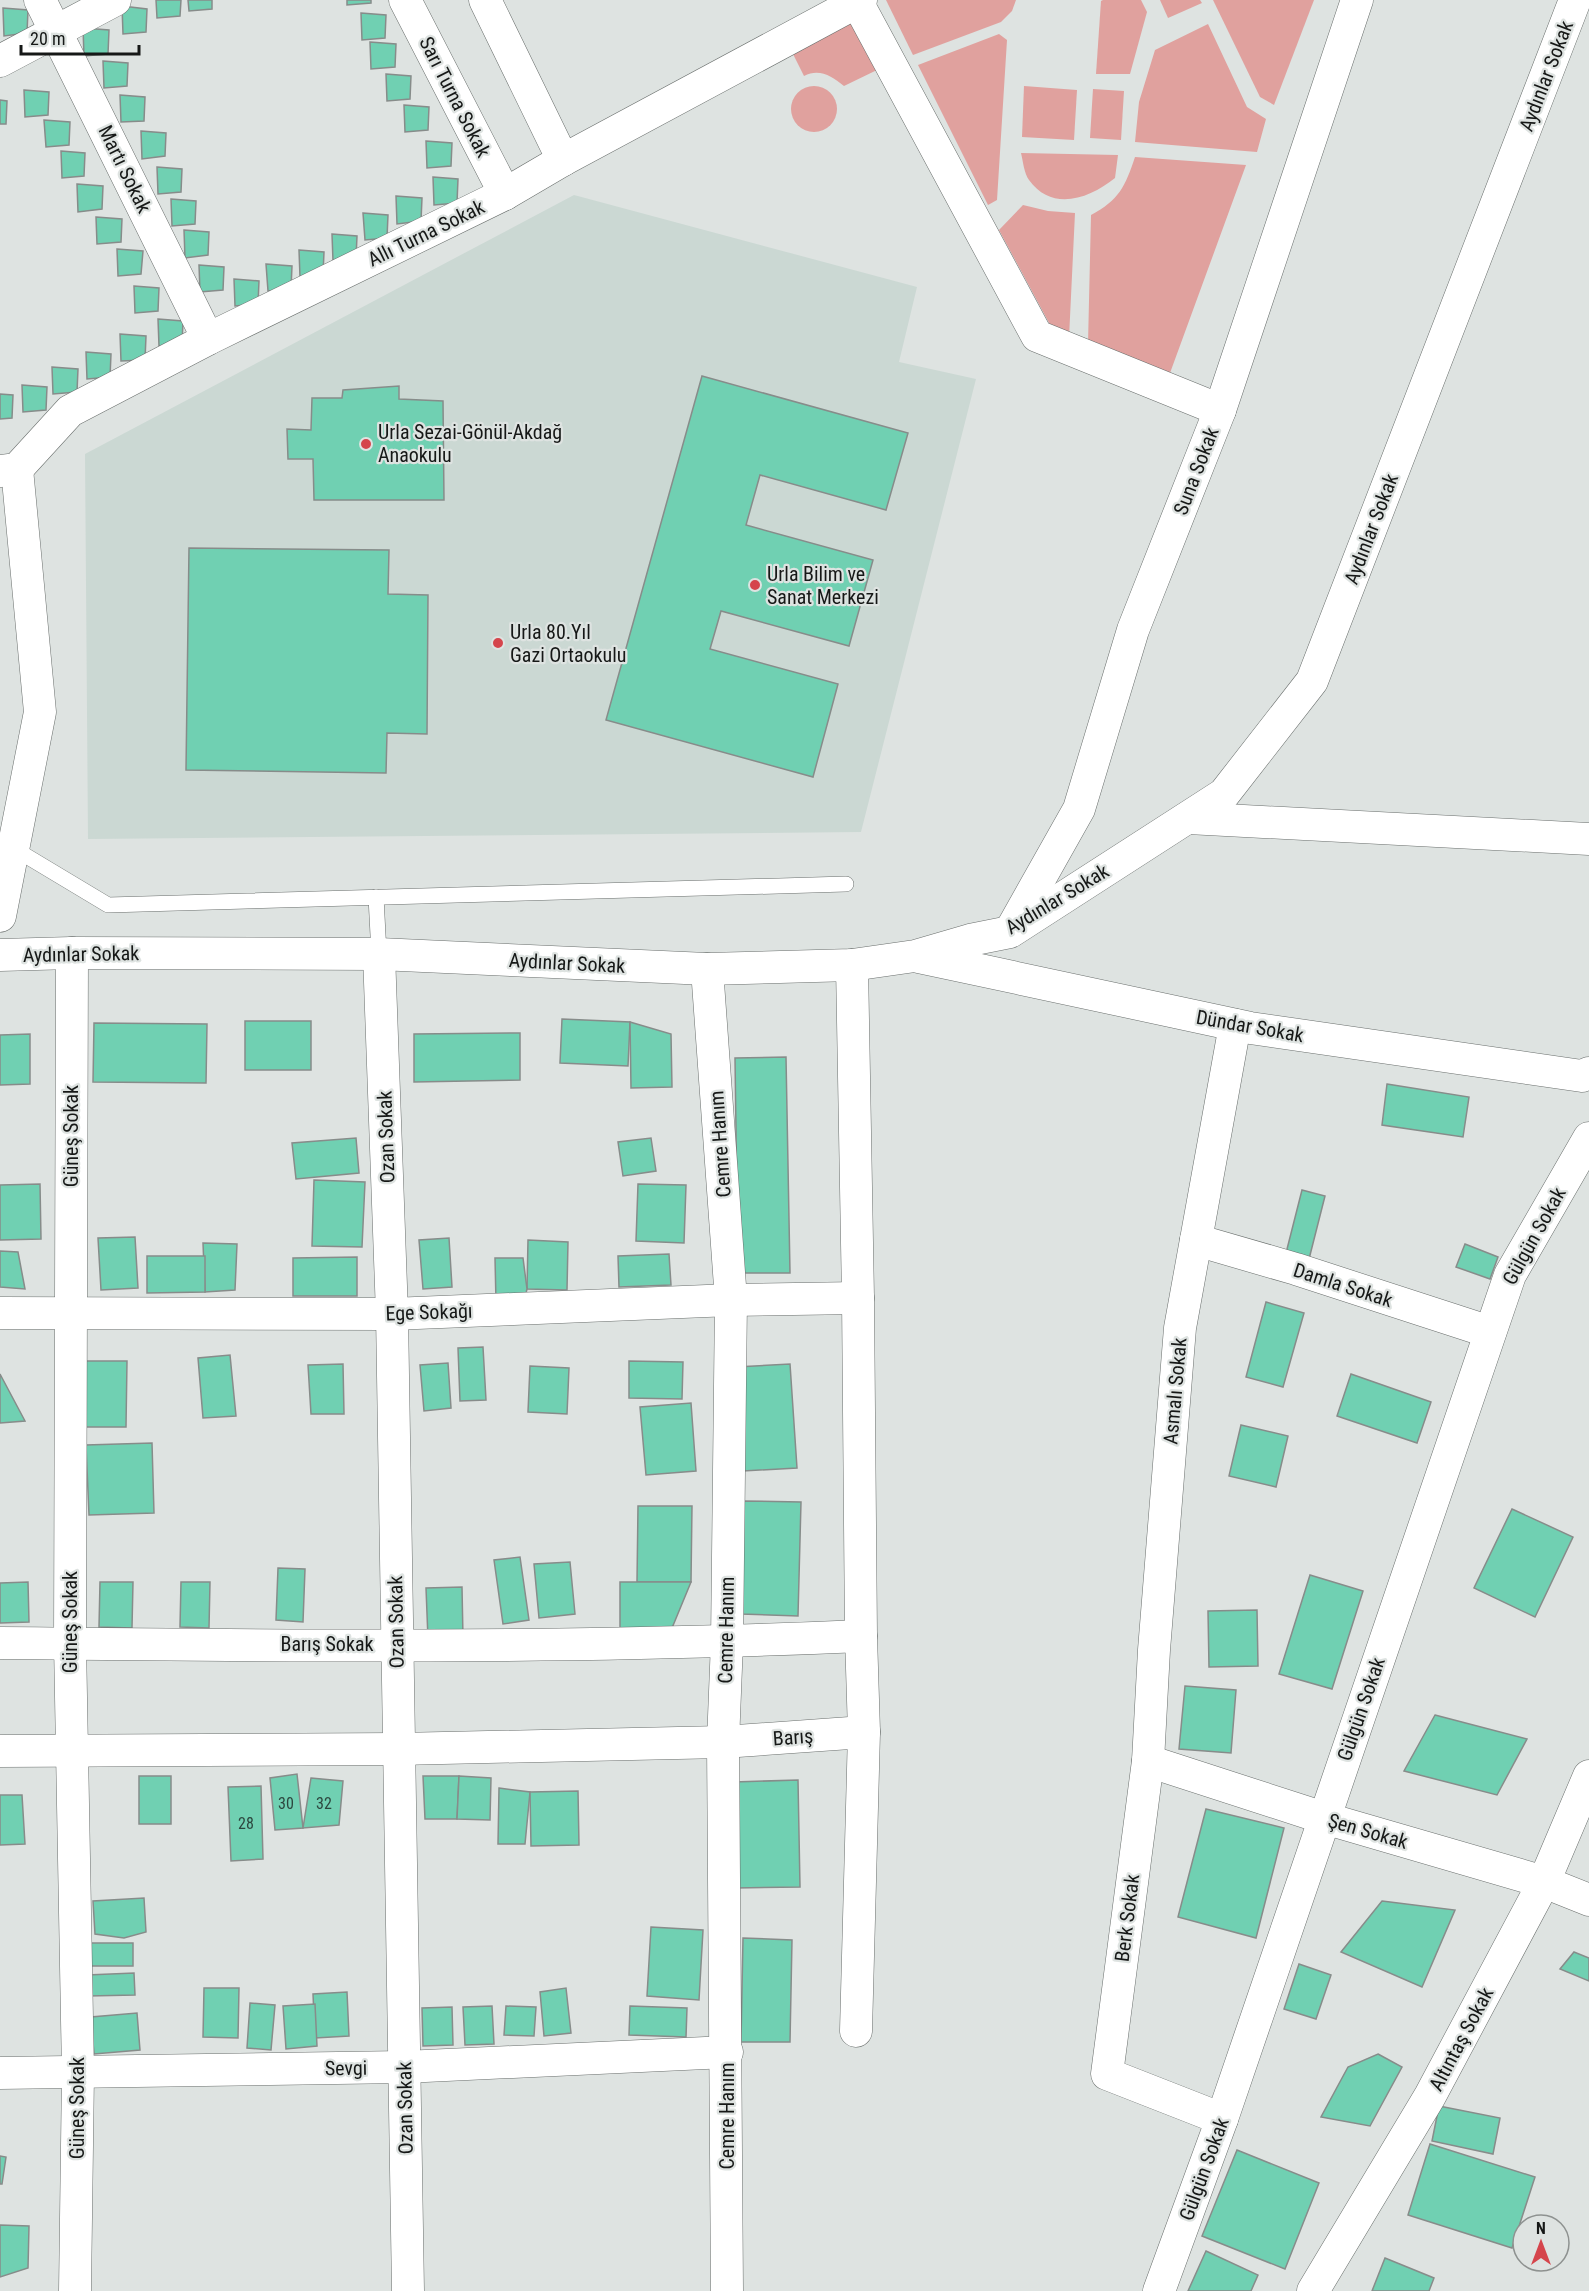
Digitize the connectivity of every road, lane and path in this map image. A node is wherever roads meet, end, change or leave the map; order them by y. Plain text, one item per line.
1 (40, 0) edge
2 (115, 0) edge
3 (405, 0) edge
4 (485, 0) edge
5 (1357, 0) edge
6 (1575, 0) edge
7 (858, 1) edge
8 (56, 30) junction
9 (0, 61) edge
10 (563, 160) junction
11 (505, 194) junction
12 (208, 339) junction
13 (1220, 410) junction
14 (8, 470) edge
15 (1188, 818) junction
16 (1589, 839) edge
17 (13, 848) junction
18 (846, 884) dead end
19 (376, 897) junction
20 (0, 916) edge
21 (1010, 932) junction
22 (72, 953) junction
23 (379, 954) junction
24 (0, 955) edge
25 (915, 956) junction
26 (852, 965) junction
27 (707, 969) junction
28 (1235, 1025) junction
29 (1589, 1073) edge
30 (1589, 1138) edge
31 (1196, 1240) junction
32 (858, 1298) junction
33 (731, 1300) junction
34 (0, 1313) edge
35 (71, 1314) junction
36 (392, 1314) junction
37 (1490, 1332) junction
38 (861, 1636) junction
39 (0, 1642) edge
40 (727, 1642) junction
41 (70, 1643) junction
42 (397, 1644) junction
43 (864, 1732) junction
44 (723, 1742) junction
45 (398, 1749) junction
46 (0, 1751) edge
47 (71, 1751) junction
48 (1148, 1761) junction
49 (1589, 1776) edge
50 (1324, 1818) junction
51 (1544, 1882) junction
52 (1589, 1900) edge
53 (856, 2031) dead end
54 (727, 2052) junction
55 (404, 2067) junction
56 (0, 2073) edge
57 (78, 2073) junction
58 (1222, 2119) junction
59 (75, 2291) edge
60 (408, 2291) edge
61 (728, 2291) edge
62 (1159, 2291) edge
63 (1313, 2291) edge

1 - 8 street, Martı Sokak
2 - 8 street
3 - 11 street, Sarı Turna Sokak
4 - 10 street
5 - 13 street, Suna Sokak
6 - 15 street, Aydınlar Sokak
7 - 10 street, Allı Turna Sokak
7 - 13 street
8 - 9 street
8 - 12 street, Martı Sokak
10 - 11 street, Allı Turna Sokak
11 - 12 street, Allı Turna Sokak
12 - 14 street, Allı Turna Sokak
13 - 21 street, Suna Sokak
14 - 17 street
15 - 16 street
15 - 21 street, Aydınlar Sokak
17 - 19 lane
17 - 20 street
18 - 19 lane
19 - 23 lane
21 - 25 street, Aydınlar Sokak
22 - 23 street, Aydınlar Sokak
22 - 24 street, Aydınlar Sokak
22 - 35 street, Güneş Sokak
23 - 27 street, Aydınlar Sokak
23 - 36 street, Ozan Sokak
25 - 26 street, Aydınlar Sokak
25 - 28 street, Dündar Sokak
26 - 27 street, Aydınlar Sokak
26 - 32 street
27 - 33 street, Cemre Hanım
28 - 29 street, Dündar Sokak
28 - 31 street, Asmalı Sokak
30 - 37 street, Gülgün Sokak
31 - 37 street, Damla Sokak
31 - 48 street, Asmalı Sokak
32 - 33 street, Ege Sokağı
32 - 38 street
33 - 36 street, Ege Sokağı
33 - 40 street, Cemre Hanım
34 - 35 street, Ege Sokağı
35 - 36 street, Ege Sokağı
35 - 41 street, Güneş Sokak
36 - 42 street, Ozan Sokak
37 - 50 street, Gülgün Sokak
38 - 40 street, Barış Sokak
38 - 43 street
39 - 41 street, Barış Sokak
40 - 42 street, Barış Sokak
40 - 44 street, Cemre Hanım
41 - 42 street, Barış Sokak
41 - 47 street, Güneş Sokak
42 - 45 street, Ozan Sokak
43 - 44 street, Barış
43 - 53 street
44 - 45 street
44 - 54 street, Cemre Hanım
45 - 47 street
45 - 55 street, Ozan Sokak
46 - 47 street
47 - 57 street, Güneş Sokak
48 - 50 street, Şen Sokak
48 - 58 street, Berk Sokak
49 - 51 street, Altıntaş Sokak
50 - 51 street, Şen Sokak
50 - 58 street, Gülgün Sokak
51 - 52 street, Şen Sokak
51 - 63 street, Altıntaş Sokak
54 - 55 street, Sevgi
54 - 61 street, Cemre Hanım
55 - 57 street, Sevgi
55 - 60 street, Ozan Sokak
56 - 57 street, Sevgi
57 - 59 street, Güneş Sokak
58 - 62 street, Gülgün Sokak

